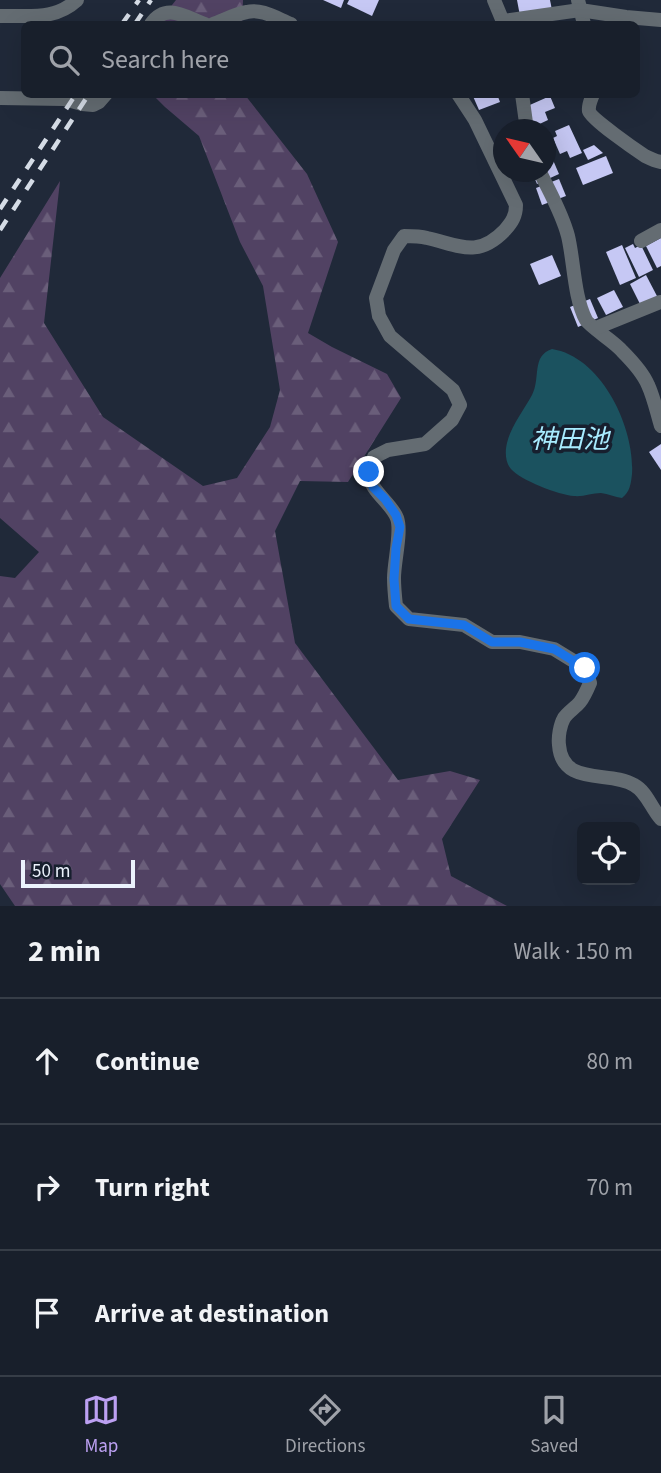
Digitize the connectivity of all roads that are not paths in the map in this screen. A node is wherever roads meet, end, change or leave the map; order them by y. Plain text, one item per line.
1 (77, 0) edge
2 (494, 0) edge
3 (581, 11) edge
4 (0, 16) edge
5 (661, 20) edge
6 (154, 21) edge
7 (197, 21) edge
8 (221, 21) edge
9 (283, 21) edge
10 (502, 21) edge
11 (516, 21) edge
12 (0, 98) edge
13 (102, 98) edge
14 (461, 98) edge
15 (523, 98) edge
16 (592, 98) edge
17 (525, 119) edge
18 (661, 162) edge
19 (545, 182) edge
20 (661, 230) edge
21 (641, 241) dead end
22 (660, 302) edge
23 (596, 328) junction
24 (661, 426) edge
25 (661, 819) edge

1 - 4 street
2 - 10 street
3 - 5 street
3 - 11 street
6 - 7 street
8 - 9 street
12 - 13 street
14 - 25 street
15 - 17 street
16 - 18 street
19 - 23 street
20 - 21 street
22 - 23 street
23 - 24 street

